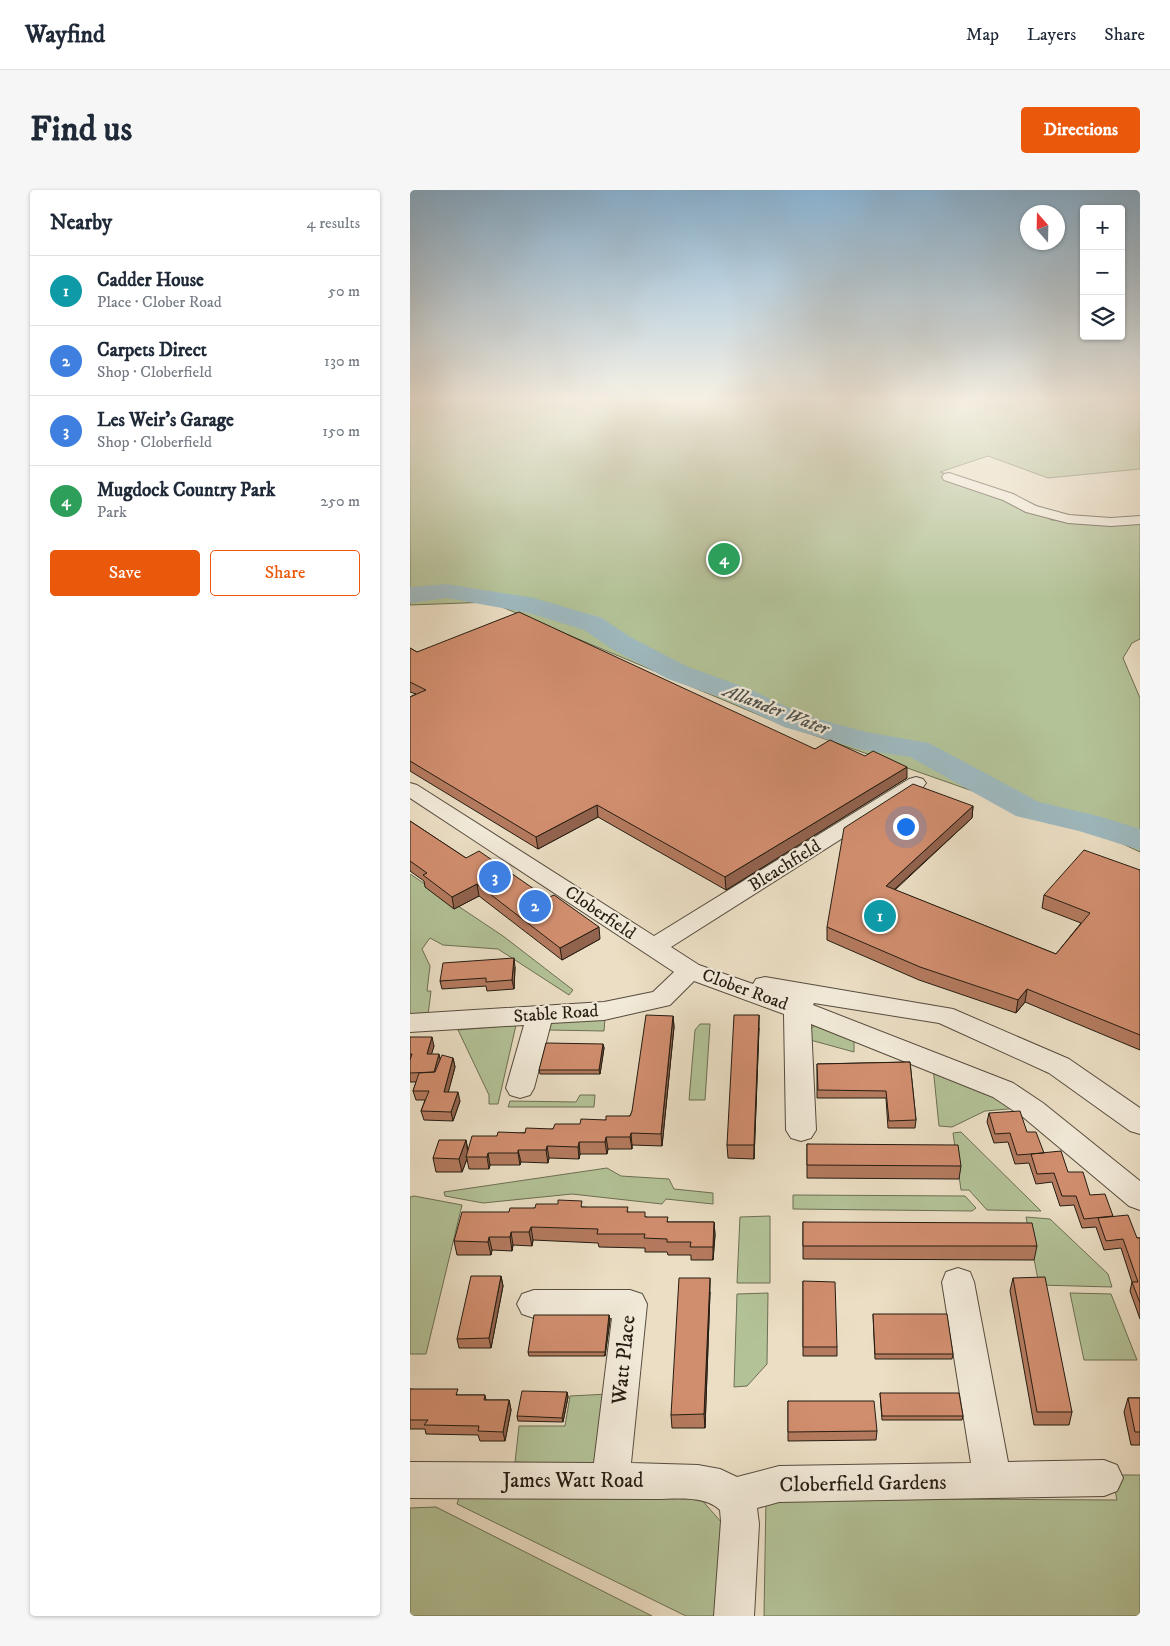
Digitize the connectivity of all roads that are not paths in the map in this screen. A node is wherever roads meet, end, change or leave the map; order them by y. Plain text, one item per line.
1 (949, 477) dead end
2 (1140, 520) edge
3 (916, 783) edge
4 (410, 789) edge
5 (653, 948) junction
6 (690, 970) junction
7 (802, 1001) junction
8 (540, 1015) junction
9 (410, 1023) edge
10 (520, 1088) dead end
11 (1140, 1123) edge
12 (801, 1130) dead end
13 (1140, 1198) edge
14 (958, 1282) dead end
15 (534, 1304) dead end
16 (1104, 1478) dead end
17 (410, 1480) edge
18 (611, 1481) junction
19 (993, 1481) junction
20 (733, 1496) junction
21 (734, 1616) edge

1 - 2 street
3 - 5 street, Bleachfield
4 - 5 street, Cloberfield
5 - 6 street, Cloberfield
6 - 7 street, Clober Road
6 - 8 street, Stable Road
7 - 11 street, Clober Road
7 - 12 street
7 - 13 street, Clober Road
8 - 9 street, Stable Road
8 - 10 street
14 - 19 street
15 - 18 street, Watt Place
16 - 19 street, Cloberfield Gardens
17 - 18 street, James Watt Road
18 - 20 street, James Watt Road
19 - 20 street, Cloberfield Gardens
20 - 21 street

